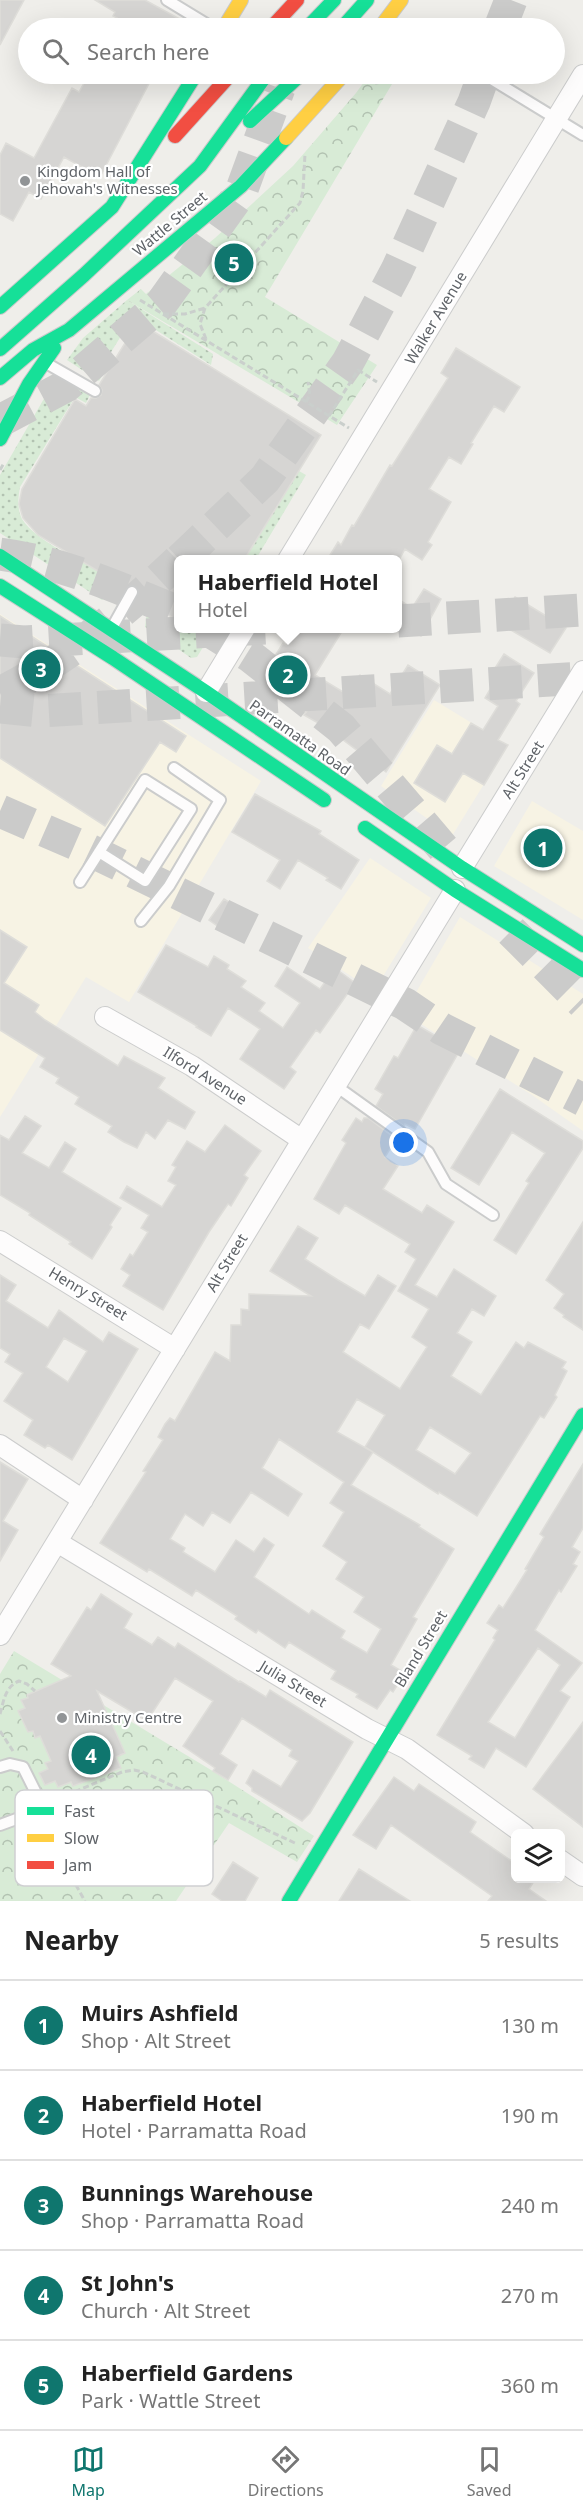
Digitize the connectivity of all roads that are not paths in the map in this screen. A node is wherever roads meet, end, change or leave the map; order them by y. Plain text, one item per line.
1 (168, 0) edge
2 (241, 0) edge
3 (297, 0) edge
4 (334, 0) edge
5 (368, 0) edge
6 (401, 0) edge
7 (197, 18) edge
8 (230, 18) edge
9 (281, 18) edge
10 (317, 18) edge
11 (351, 18) edge
12 (388, 18) edge
13 (583, 75) edge
14 (190, 84) edge
15 (222, 84) edge
16 (260, 84) edge
17 (290, 84) edge
18 (335, 84) edge
19 (500, 84) edge
20 (557, 118) junction
21 (583, 135) edge
22 (200, 166) junction
23 (112, 207) junction
24 (0, 307) edge
25 (69, 330) junction
26 (0, 349) edge
27 (44, 362) junction
28 (69, 375) junction
29 (0, 378) edge
30 (29, 384) junction
31 (95, 391) dead end
32 (0, 439) edge
33 (291, 555) edge
34 (0, 556) edge
35 (0, 586) edge
36 (132, 592) tunnel mouth
37 (111, 630) junction
38 (242, 633) edge
39 (583, 671) edge
40 (206, 692) junction
41 (174, 768) dead end
42 (333, 806) dead end
43 (352, 819) dead end
44 (99, 852) junction
45 (462, 868) junction
46 (80, 882) dead end
47 (455, 890) junction
48 (141, 921) dead end
49 (583, 945) edge
50 (583, 970) edge
51 (105, 1017) dead end
52 (336, 1086) junction
53 (302, 1140) junction
54 (493, 1215) dead end
55 (0, 1241) edge
56 (175, 1349) junction
57 (583, 1415) edge
58 (0, 1445) edge
59 (83, 1500) junction
60 (57, 1542) junction
61 (0, 1635) edge
62 (386, 1739) junction
63 (5, 1765) edge
64 (34, 1790) edge
65 (15, 1820) edge
66 (0, 1825) edge
67 (518, 1829) edge
68 (565, 1863) edge
69 (583, 1876) edge
70 (289, 1901) edge

1 - 7 lane
2 - 8 main road
3 - 9 main road
4 - 10 main road
5 - 11 main road
6 - 12 main road
13 - 20 street, Walker Avenue
14 - 23 main road
15 - 23 main road
16 - 22 main road, Wattle Street
17 - 22 main road
18 - 25 main road, Wattle Street
19 - 20 lane
20 - 21 lane
20 - 33 street, Walker Avenue
22 - 26 main road, Wattle Street
23 - 24 main road
25 - 27 main road
25 - 29 main road, Wattle Street
27 - 28 lane
27 - 30 main road
28 - 30 lane
28 - 31 lane
30 - 32 main road
34 - 37 main road, Parramatta Road
35 - 42 main road
36 - 37 lane
37 - 40 main road, Parramatta Road
38 - 40 street
39 - 45 street, Alt Street
40 - 45 main road, Parramatta Road
41 - 48 lane
43 - 47 main road
44 - 44 lane
44 - 46 lane
45 - 49 main road, Parramatta Road
47 - 50 main road
47 - 52 street, Alt Street
51 - 53 street, Ilford Avenue
52 - 53 street, Alt Street
52 - 54 lane
53 - 56 street, Alt Street
55 - 56 street, Henry Street
56 - 59 street, Alt Street
57 - 62 main road, Bland Street
58 - 59 street
59 - 60 street, Alt Street
60 - 61 street, Alt Street
60 - 62 street, Julia Street
62 - 67 street, Julia Street
62 - 70 main road, Bland Street
63 - 64 lane
65 - 66 lane
68 - 69 street

